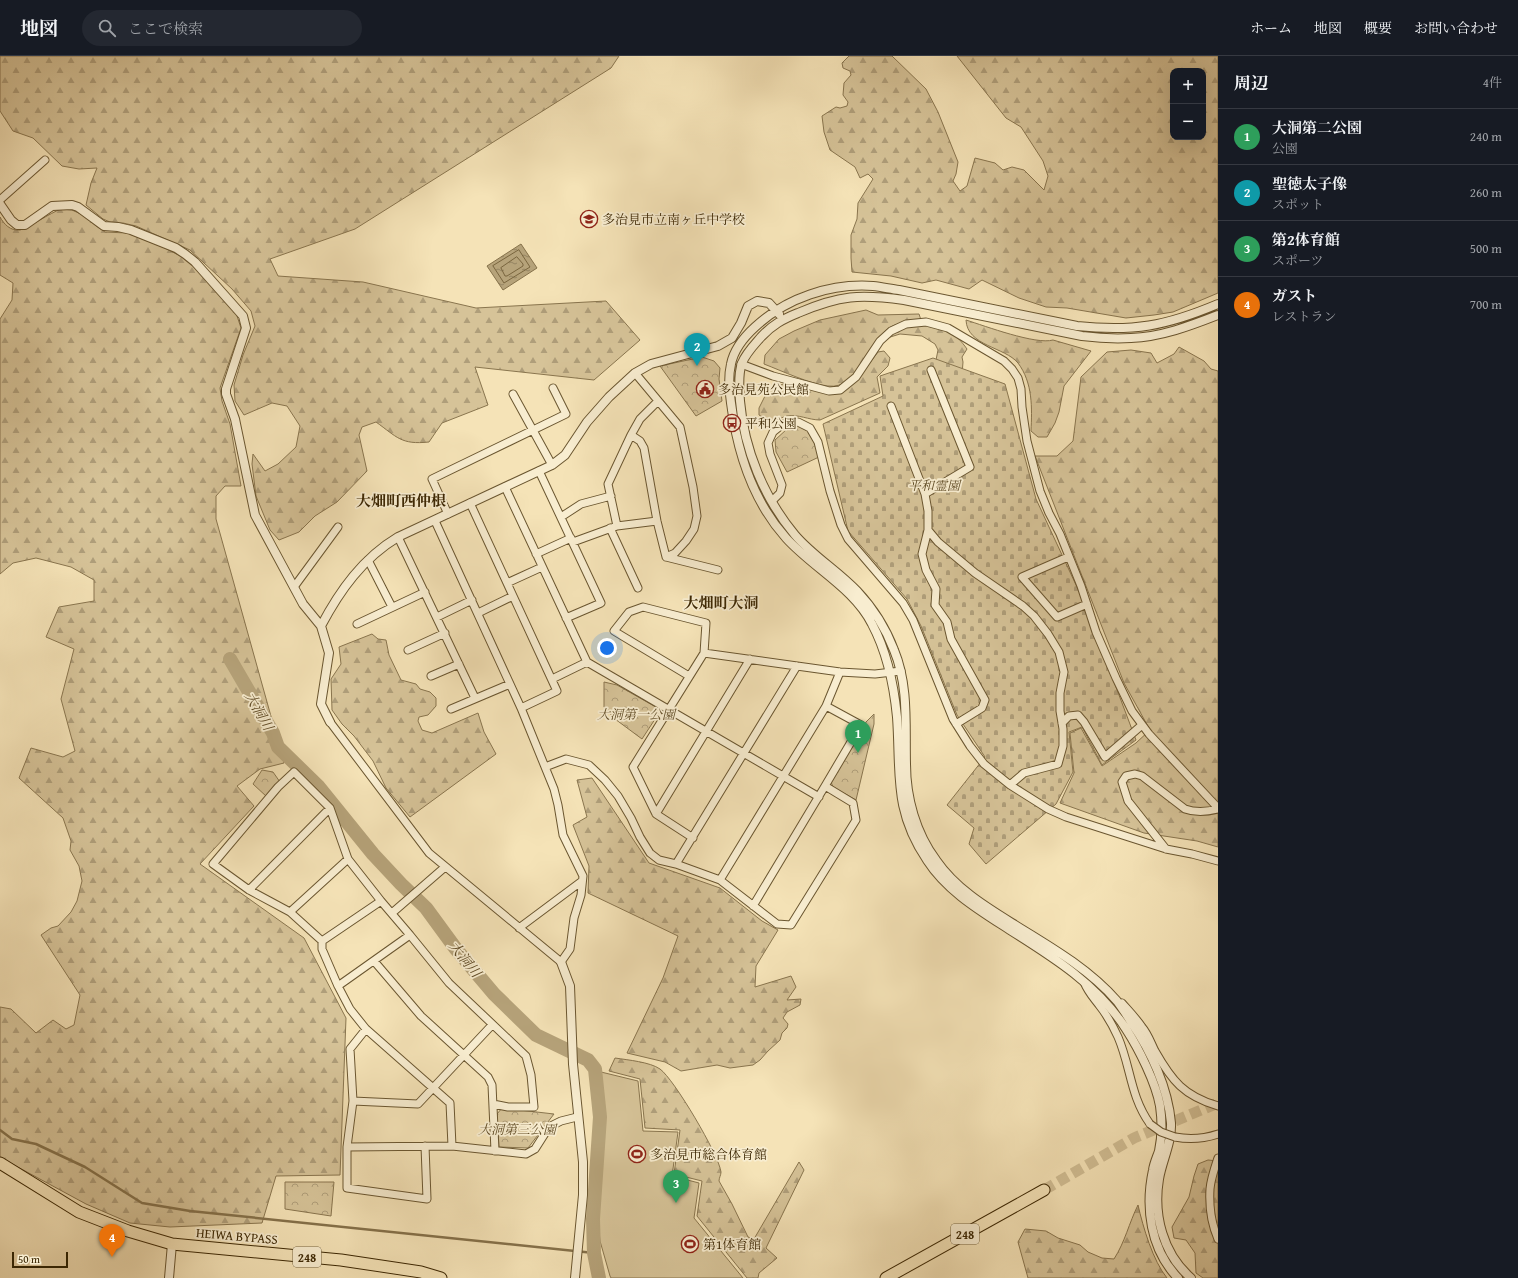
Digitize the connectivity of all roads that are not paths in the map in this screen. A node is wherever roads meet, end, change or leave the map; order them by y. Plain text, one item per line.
1 (46, 160) dead end
2 (0, 200) edge
3 (0, 204) edge
4 (1218, 304) edge
5 (776, 310) junction
6 (1218, 315) edge
7 (784, 319) junction
8 (741, 364) junction
9 (932, 370) dead end
10 (635, 373) junction
11 (553, 388) dead end
12 (513, 394) dead end
13 (658, 401) junction
14 (891, 406) dead end
15 (533, 430) junction
16 (631, 434) junction
17 (552, 465) junction
18 (539, 471) junction
19 (505, 487) junction
20 (925, 494) junction
21 (611, 496) junction
22 (772, 501) junction
23 (470, 503) junction
24 (448, 514) junction
25 (561, 517) junction
26 (435, 521) junction
27 (657, 521) junction
28 (338, 527) dead end
29 (614, 527) junction
30 (928, 530) junction
31 (398, 537) junction
32 (572, 540) junction
33 (536, 554) junction
34 (1068, 556) junction
35 (666, 557) junction
36 (368, 560) junction
37 (542, 567) junction
38 (718, 570) dead end
39 (507, 583) junction
40 (294, 587) junction
41 (638, 588) dead end
42 (425, 592) junction
43 (513, 596) junction
44 (472, 600) junction
45 (1087, 604) junction
46 (392, 607) junction
47 (478, 612) junction
48 (437, 616) junction
49 (566, 618) junction
50 (357, 624) dead end
51 (321, 626) junction
52 (445, 633) junction
53 (408, 650) dead end
54 (704, 653) junction
55 (750, 659) junction
56 (587, 662) junction
57 (459, 664) junction
58 (797, 666) junction
59 (901, 671) junction
60 (840, 672) junction
61 (890, 672) junction
62 (431, 676) dead end
63 (689, 676) junction
64 (552, 679) junction
65 (510, 684) junction
66 (475, 698) junction
67 (826, 706) junction
68 (521, 708) junction
69 (451, 709) dead end
70 (668, 709) junction
71 (330, 722) joint
72 (1062, 723) junction
73 (956, 724) junction
74 (1142, 725) junction
75 (706, 731) junction
76 (744, 754) junction
77 (545, 767) junction
78 (783, 778) junction
79 (1010, 785) junction
80 (825, 786) junction
81 (819, 797) junction
82 (330, 808) junction
83 (1218, 809) edge
84 (656, 814) junction
85 (693, 838) junction
86 (1166, 849) junction
87 (348, 859) junction
88 (1218, 861) edge
89 (676, 864) junction
90 (445, 867) junction
91 (720, 880) junction
92 (582, 881) junction
93 (249, 890) junction
94 (381, 901) junction
95 (753, 906) junction
96 (290, 912) junction
97 (392, 913) junction
98 (519, 928) junction
99 (410, 935) junction
100 (322, 941) junction
101 (374, 961) junction
102 (561, 962) junction
103 (1094, 978) junction
104 (1084, 981) junction
105 (338, 986) junction
106 (492, 1025) junction
107 (366, 1029) junction
108 (463, 1056) junction
109 (434, 1088) junction
110 (354, 1101) junction
111 (493, 1104) junction
112 (1218, 1106) edge
113 (578, 1117) junction
114 (1218, 1134) edge
115 (425, 1146) junction
116 (452, 1146) junction
117 (347, 1147) junction
118 (495, 1152) junction
119 (1218, 1158) edge
120 (0, 1163) edge
121 (1044, 1190) tunnel mouth
122 (1218, 1239) edge
123 (172, 1244) junction
124 (576, 1274) edge
125 (169, 1278) edge
126 (441, 1278) edge
127 (886, 1278) edge
128 (1178, 1278) edge
129 (1191, 1278) edge

1 - 2 street
3 - 40 street
4 - 5 street
5 - 7 street
5 - 10 street
5 - 61 street
6 - 7 street
7 - 8 street
8 - 22 street
8 - 34 street
9 - 20 street
10 - 13 street
10 - 17 street
11 - 15 street
12 - 15 street
13 - 16 street
13 - 35 street
14 - 20 street
15 - 17 street
15 - 24 street
16 - 21 street
16 - 27 street
17 - 18 street
18 - 19 street
18 - 25 street
19 - 23 street
19 - 33 street
20 - 30 street
21 - 25 street
21 - 29 street
22 - 59 street
22 - 73 street
23 - 24 street
23 - 39 street
24 - 26 street
25 - 32 street
26 - 31 street
26 - 44 street
27 - 29 street
27 - 35 street
28 - 40 street
29 - 32 street
29 - 41 street
30 - 72 street
30 - 73 street
31 - 36 street
31 - 42 street
32 - 33 street
32 - 49 street
33 - 37 street
34 - 45 street
34 - 45 street
35 - 38 street
36 - 46 street
36 - 51 street
37 - 39 street
37 - 49 street
39 - 43 street
40 - 51 street
42 - 46 street
42 - 48 street
43 - 47 street
43 - 64 street
44 - 47 street
44 - 48 street
45 - 74 street
46 - 50 street
47 - 65 street
48 - 52 street
49 - 56 street
51 - 71 street
52 - 53 street
52 - 57 street
54 - 55 street
54 - 63 street
54 - 63 street
55 - 58 street
55 - 75 street
56 - 64 street
56 - 70 street
57 - 62 street
57 - 66 street
58 - 60 street
58 - 76 street
59 - 61 street
59 - 103 street
60 - 61 street
60 - 67 street
61 - 104 street
63 - 70 street
64 - 68 street
65 - 66 street
65 - 68 street
66 - 69 street
67 - 78 street
67 - 80 street
68 - 77 street
70 - 75 street
70 - 84 street
71 - 90 street
72 - 74 street
72 - 79 street
73 - 79 street
74 - 83 street
75 - 76 street
75 - 84 street
76 - 78 street
76 - 85 street
77 - 89 street
77 - 92 street
78 - 81 street
78 - 91 street
79 - 86 street
80 - 81 street
80 - 95 street
81 - 95 street
82 - 87 street
82 - 93 street
82 - 93 street
83 - 86 street
84 - 85 street
85 - 89 street
86 - 88 street
87 - 94 street
87 - 96 street
89 - 91 street
90 - 97 street
90 - 98 street
91 - 95 street
92 - 98 street
92 - 102 street
93 - 96 street
94 - 97 street
94 - 100 street
96 - 100 street
97 - 99 street
98 - 102 street
99 - 101 street
99 - 106 street
100 - 105 street
101 - 105 street
101 - 108 street
102 - 113 street
103 - 112 street
103 - 129 street
104 - 114 street, bridge
104 - 128 street
105 - 107 street
106 - 108 street
106 - 111 street
107 - 109 street
107 - 110 street
108 - 109 street
108 - 111 street
109 - 110 street
109 - 116 street
110 - 117 street
111 - 118 street
113 - 118 street
113 - 124 street
115 - 116 street
115 - 117 street
115 - 117 street
116 - 118 street
119 - 122 street
120 - 123 highway, 248
121 - 127 highway, 248
123 - 125 street
123 - 126 highway, HEIWA BYPASS / 248

